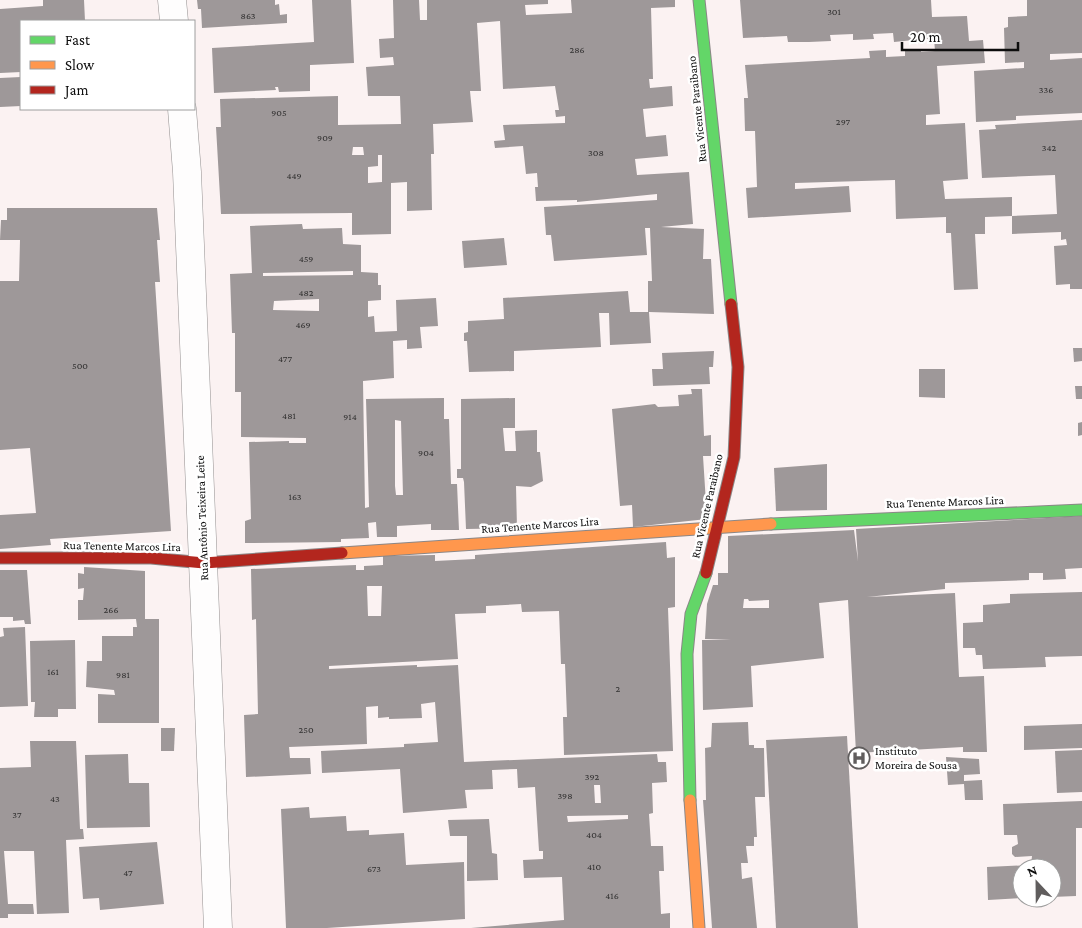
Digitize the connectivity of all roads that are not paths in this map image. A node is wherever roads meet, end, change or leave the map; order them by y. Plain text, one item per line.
1 (172, 0) edge
2 (699, 0) edge
3 (174, 20) edge
4 (182, 110) edge
5 (1082, 510) edge
6 (716, 526) junction
7 (0, 558) edge
8 (204, 563) junction
9 (218, 928) edge
10 (699, 928) edge

1 - 3 street
2 - 6 street, Rua Vicente Paraibano
4 - 8 street, Rua Antônio Teixeira Leite
5 - 6 street, Rua Tenente Marcos Lira
6 - 8 street, Rua Tenente Marcos Lira
6 - 10 street, Rua Vicente Paraibano
7 - 8 street, Rua Tenente Marcos Lira
8 - 9 street, Rua Antônio Teixeira Leite

